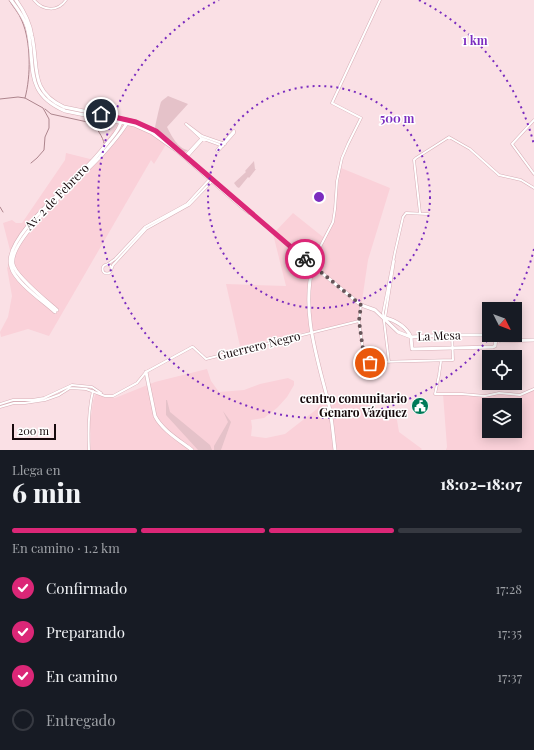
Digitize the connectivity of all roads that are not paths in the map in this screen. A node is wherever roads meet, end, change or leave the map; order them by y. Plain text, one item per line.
1 (11, 0) edge
2 (16, 0) edge
3 (34, 0) edge
4 (66, 0) edge
5 (380, 0) edge
6 (28, 25) junction
7 (122, 118) junction
8 (128, 120) junction
9 (534, 120) edge
10 (121, 123) junction
11 (126, 124) junction
12 (163, 138) junction
13 (202, 138) junction
14 (223, 144) junction
15 (217, 151) dead end
16 (185, 157) junction
17 (534, 174) edge
18 (211, 180) junction
19 (534, 188) edge
20 (420, 213) junction
21 (428, 214) dead end
22 (162, 218) junction
23 (108, 264) junction
24 (313, 265) junction
25 (112, 268) junction
26 (361, 305) junction
27 (384, 319) junction
28 (359, 321) junction
29 (312, 333) junction
30 (452, 335) junction
31 (482, 335) edge
32 (411, 337) junction
33 (534, 340) edge
34 (522, 341) edge
35 (496, 342) edge
36 (453, 348) junction
37 (440, 361) junction
38 (389, 362) junction
39 (146, 372) junction
40 (534, 389) edge
41 (90, 390) junction
42 (94, 390) junction
43 (99, 393) junction
44 (92, 397) junction
45 (0, 406) edge
46 (89, 450) edge
47 (192, 450) edge
48 (335, 450) edge

1 - 6 main road
2 - 6 main road
3 - 4 street
5 - 24 street
6 - 7 main road
6 - 10 main road
7 - 8 main road
7 - 10 main road, Av. 2 de Febrero
8 - 11 main road, Av. 2 de Febrero
8 - 12 main road
9 - 17 street
10 - 11 main road
10 - 11 main road, Av. 2 de Febrero
11 - 12 main road
12 - 16 main road, La Mesa
13 - 13 street
13 - 14 street
13 - 16 street
14 - 14 street
14 - 15 street
16 - 18 main road, La Mesa
18 - 22 street
18 - 24 main road, La Mesa
19 - 20 street
20 - 21 street
20 - 27 street
22 - 23 street
22 - 25 street
23 - 25 street
23 - 25 street
24 - 26 main road, La Mesa
24 - 29 main road
26 - 27 main road, La Mesa
26 - 28 street
27 - 32 main road, La Mesa
27 - 32 main road
27 - 38 street
28 - 29 street, Guerrero Negro
28 - 38 street
29 - 39 street, Guerrero Negro
29 - 48 main road
30 - 31 main road, La Mesa
30 - 32 main road, La Mesa
30 - 36 street
32 - 36 main road
33 - 34 main road, La Mesa
35 - 36 main road
36 - 37 street
37 - 38 street
37 - 40 street
39 - 43 street
39 - 47 main road
41 - 42 street
41 - 44 street
41 - 45 street
42 - 43 street
42 - 44 street
42 - 45 street
43 - 44 street
44 - 46 street

